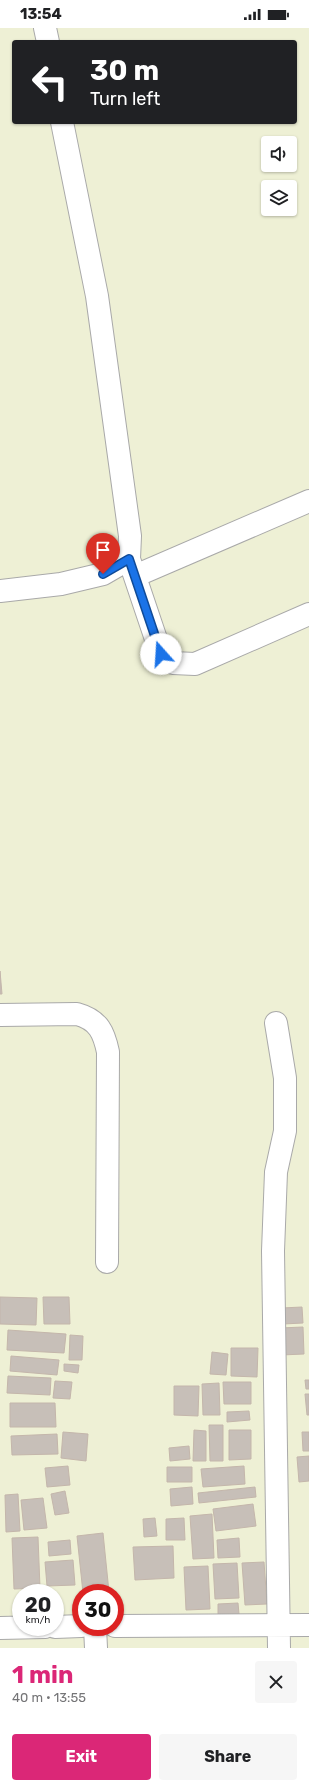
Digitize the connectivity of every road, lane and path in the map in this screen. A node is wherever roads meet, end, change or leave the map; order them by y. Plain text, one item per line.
1 (45, 28) edge
2 (48, 40) edge
3 (62, 124) edge
4 (309, 501) edge
5 (132, 568) junction
6 (0, 591) edge
7 (309, 614) edge
8 (0, 1015) edge
9 (276, 1023) dead end
10 (108, 1262) dead end
11 (278, 1625) junction
12 (309, 1625) edge
13 (124, 1626) edge
14 (0, 1628) edge
15 (12, 1628) edge
16 (95, 1636) edge
17 (96, 1648) edge
18 (279, 1648) edge

1 - 2 street
3 - 5 street
4 - 5 street
5 - 6 street
5 - 7 street
8 - 10 street
9 - 11 street
11 - 12 street
11 - 13 street
11 - 18 street
14 - 15 street
16 - 17 street

